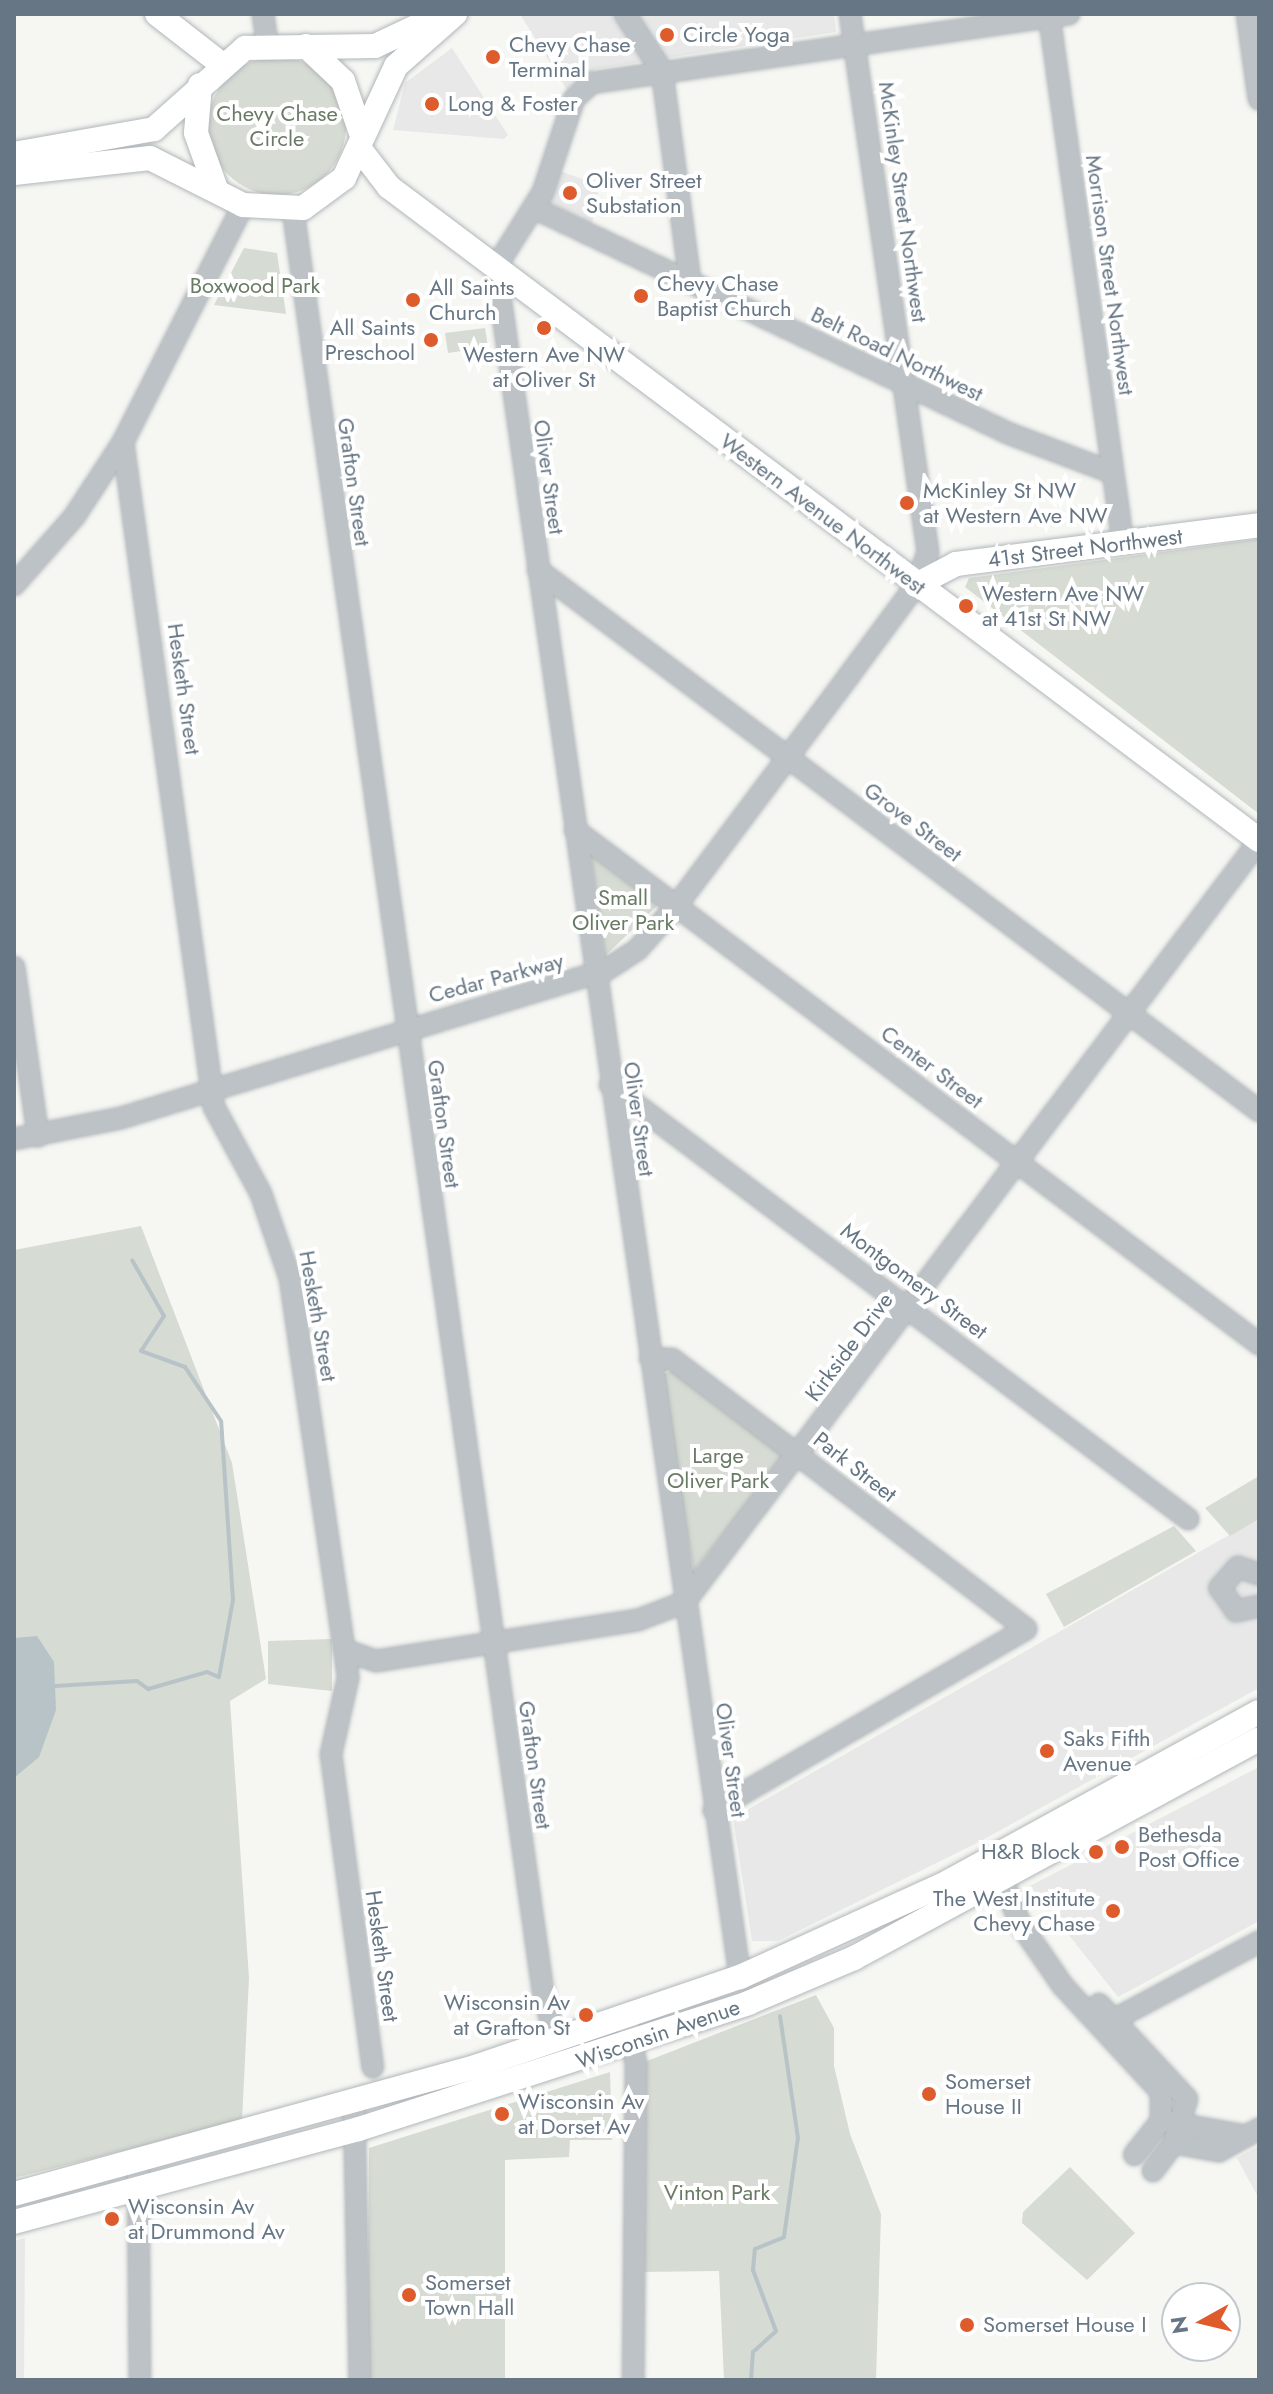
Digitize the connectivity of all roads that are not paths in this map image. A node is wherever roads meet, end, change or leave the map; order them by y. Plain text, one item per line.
1 (157, 14) edge
2 (263, 14) edge
3 (443, 14) edge
4 (455, 14) edge
5 (625, 14) edge
6 (850, 14) edge
7 (1247, 14) edge
8 (1056, 15) edge
9 (267, 42) junction
10 (855, 44) junction
11 (306, 46) junction
12 (220, 63) junction
13 (662, 71) junction
14 (200, 85) junction
15 (1259, 99) edge
16 (360, 142) junction
17 (14, 154) edge
18 (14, 173) edge
19 (389, 187) junction
20 (216, 189) junction
21 (336, 189) junction
22 (243, 205) junction
23 (534, 208) junction
24 (293, 210) junction
25 (496, 267) junction
26 (690, 281) junction
27 (905, 386) junction
28 (123, 442) junction
29 (1113, 473) junction
30 (1259, 525) edge
31 (1123, 543) junction
32 (538, 570) junction
33 (14, 585) edge
34 (916, 585) junction
35 (787, 757) junction
36 (575, 830) junction
37 (1259, 840) edge
38 (677, 905) junction
39 (14, 967) edge
40 (594, 976) junction
41 (1129, 1015) junction
42 (406, 1030) junction
43 (610, 1085) junction
44 (214, 1090) junction
45 (1259, 1111) edge
46 (38, 1136) junction
47 (14, 1139) edge
48 (1019, 1162) junction
49 (909, 1307) junction
50 (1259, 1344) edge
51 (650, 1358) junction
52 (799, 1454) junction
53 (1188, 1519) dead end
54 (1259, 1574) edge
55 (685, 1602) junction
56 (1259, 1606) edge
57 (493, 1640) junction
58 (344, 1650) junction
59 (376, 1661) junction
60 (349, 1688) junction
61 (1259, 1712) edge
62 (1259, 1739) edge
63 (714, 1810) junction
64 (996, 1855) junction
65 (998, 1883) junction
66 (1259, 1942) edge
67 (740, 1977) junction
68 (625, 2019) junction
69 (1108, 2023) junction
70 (556, 2042) junction
71 (634, 2043) junction
72 (373, 2067) dead end
73 (354, 2101) junction
74 (1161, 2121) junction
75 (359, 2129) junction
76 (1253, 2132) edge
77 (1178, 2134) junction
78 (1134, 2155) dead end
79 (138, 2160) junction
80 (1153, 2171) dead end
81 (142, 2188) junction
82 (14, 2194) edge
83 (14, 2222) edge
84 (140, 2380) edge
85 (360, 2380) edge
86 (633, 2380) edge

1 - 12 main road
2 - 9 street
3 - 11 main road
4 - 16 main road
5 - 13 street
6 - 10 street, McKinley Street Northwest
7 - 15 street
8 - 10 street
8 - 29 street, Morrison Street Northwest
9 - 11 main road
9 - 12 main road
10 - 13 street
10 - 27 street, McKinley Street Northwest
11 - 16 main road
12 - 14 main road
13 - 23 street
13 - 26 street
14 - 17 main road
14 - 20 main road
16 - 19 main road, Western Avenue Northwest
16 - 21 main road
18 - 20 main road
19 - 21 main road
19 - 25 main road, Western Avenue Northwest
20 - 22 main road
21 - 24 main road
22 - 24 main road
22 - 28 street
23 - 25 street
23 - 26 street, Belt Road Northwest
24 - 42 street, Grafton Street
25 - 32 street, Oliver Street
25 - 34 main road, Western Avenue Northwest
26 - 27 street, Belt Road Northwest
27 - 29 street, Belt Road Northwest
27 - 34 street, McKinley Street Northwest
28 - 33 street
28 - 44 street, Hesketh Street
29 - 31 street, Morrison Street Northwest
30 - 31 main road, 41st Street Northwest
31 - 34 main road, 41st Street Northwest
32 - 35 street, Grove Street
32 - 36 street, Oliver Street
34 - 35 street, Cedar Parkway
34 - 37 main road, Western Avenue Northwest
35 - 38 street, Cedar Parkway
35 - 41 street, Grove Street
36 - 38 street, Center Street
36 - 40 street, Oliver Street
37 - 41 street, Kirkside Drive
38 - 40 street, Cedar Parkway
38 - 48 street, Center Street
39 - 46 street
40 - 42 street, Cedar Parkway
40 - 43 street, Oliver Street
41 - 45 street, Grove Street
41 - 48 street, Kirkside Drive
42 - 44 street, Cedar Parkway
42 - 57 street, Grafton Street
43 - 49 street, Montgomery Street
43 - 51 street, Oliver Street
44 - 46 street, Cedar Parkway
44 - 58 street, Hesketh Street
46 - 47 street, Cedar Parkway
48 - 49 street, Kirkside Drive
48 - 50 street, Center Street
49 - 52 street, Kirkside Drive
49 - 53 street, Montgomery Street
51 - 52 street, Park Street
51 - 55 street, Oliver Street
52 - 55 street, Kirkside Drive
52 - 63 street, Park Street
54 - 56 street
55 - 57 street
55 - 63 street, Oliver Street
57 - 59 street
57 - 70 street, Grafton Street
58 - 59 street
58 - 60 street, Hesketh Street
59 - 60 street
60 - 72 street, Hesketh Street
61 - 64 main road, Wisconsin Avenue
62 - 65 main road, Wisconsin Avenue
63 - 67 street, Oliver Street
64 - 65 street
64 - 67 main road, Wisconsin Avenue
65 - 69 street
65 - 71 main road, Wisconsin Avenue
66 - 69 street
67 - 68 main road, Wisconsin Avenue
68 - 70 main road, Wisconsin Avenue
68 - 71 street
69 - 74 street
69 - 77 street
70 - 73 main road, Wisconsin Avenue
71 - 75 main road, Wisconsin Avenue
71 - 86 street
73 - 75 street
73 - 79 main road, Wisconsin Avenue
74 - 77 street
74 - 78 street
75 - 81 main road, Wisconsin Avenue
75 - 85 street
76 - 77 street
77 - 80 street
79 - 81 street
79 - 82 main road, Wisconsin Avenue
81 - 83 main road, Wisconsin Avenue
81 - 84 street

